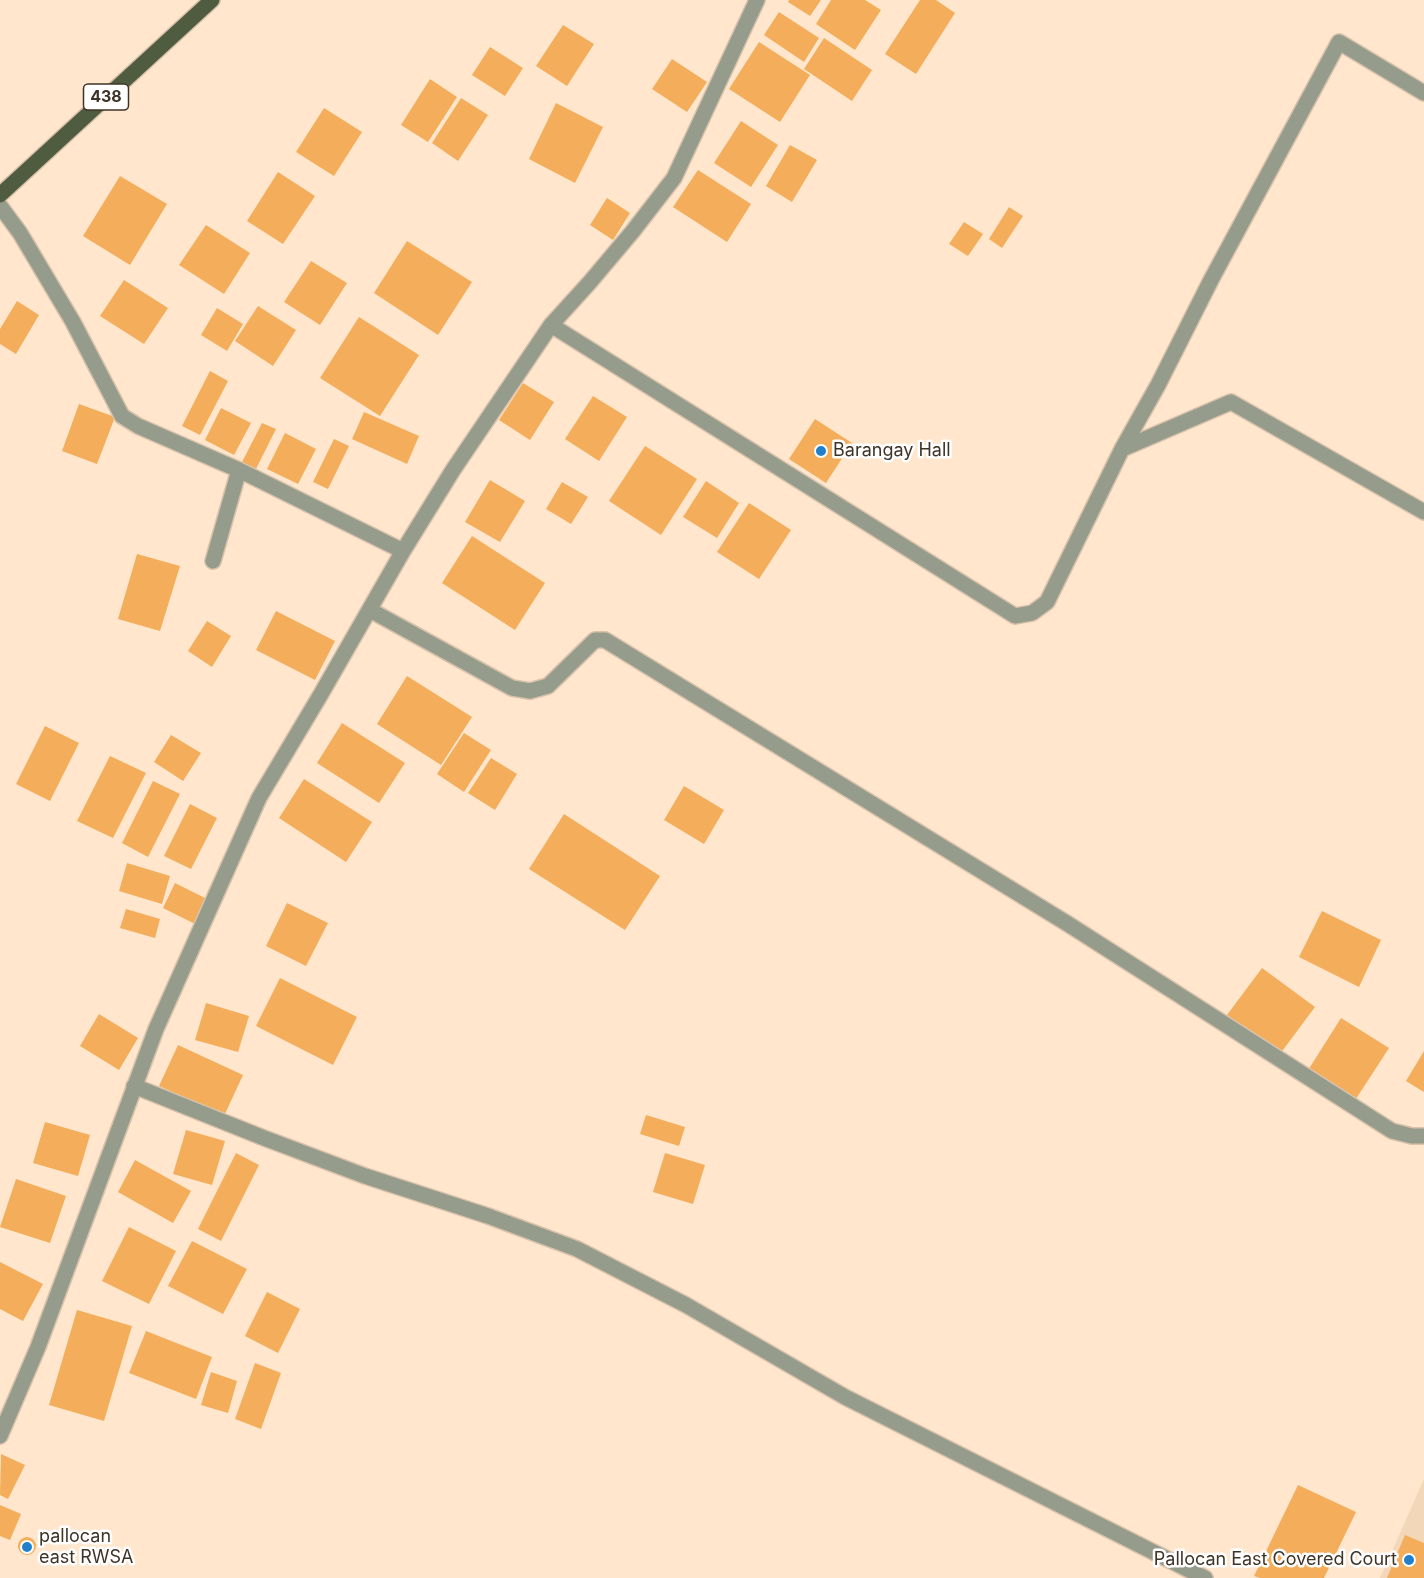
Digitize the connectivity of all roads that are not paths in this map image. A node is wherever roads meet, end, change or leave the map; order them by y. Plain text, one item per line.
1 (212, 0) edge
2 (757, 0) edge
3 (1424, 93) edge
4 (0, 195) edge
5 (0, 206) edge
6 (551, 325) junction
7 (1122, 449) junction
8 (239, 470) junction
9 (1424, 512) edge
10 (404, 551) junction
11 (213, 561) dead end
12 (370, 610) junction
13 (134, 1086) junction
14 (1424, 1136) edge
15 (0, 1436) edge
16 (1205, 1578) edge

1 - 4 main road, 438
2 - 6 street
3 - 7 street
5 - 8 street
6 - 7 street
6 - 10 street
7 - 9 street
8 - 10 street
8 - 11 street
10 - 12 street
12 - 13 street
12 - 14 street
13 - 15 street
13 - 16 street

